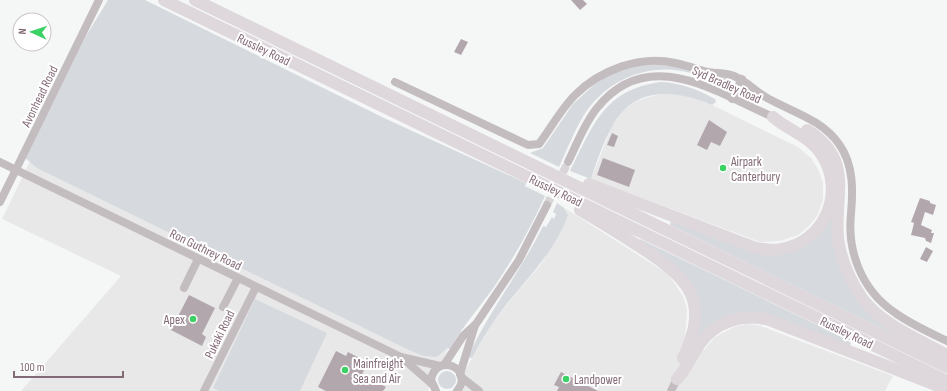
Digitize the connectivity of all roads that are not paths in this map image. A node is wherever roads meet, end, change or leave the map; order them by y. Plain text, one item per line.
1 (99, 0) edge
2 (164, 0) edge
3 (195, 0) edge
4 (742, 80) junction
5 (395, 82) dead end
6 (732, 99) junction
7 (773, 117) junction
8 (0, 162) edge
9 (568, 162) tunnel mouth
10 (16, 170) junction
11 (512, 170) junction
12 (545, 170) junction
13 (0, 202) edge
14 (547, 205) tunnel mouth
15 (198, 259) junction
16 (238, 278) junction
17 (256, 287) junction
18 (184, 288) dead end
19 (223, 307) dead end
20 (476, 324) junction
21 (947, 341) edge
22 (947, 355) edge
23 (401, 358) junction
24 (442, 365) junction
25 (947, 368) edge
26 (461, 375) junction
27 (947, 381) edge
28 (675, 387) edge
29 (433, 388) edge
30 (947, 389) edge
31 (204, 391) edge
32 (457, 391) edge
33 (479, 391) edge

1 - 10 street, Avonhead Road
2 - 11 highway, Russley Road
3 - 12 highway, Russley Road
4 - 5 street
4 - 6 street
4 - 21 street
6 - 7 street, Syd Bradley Road
6 - 9 street, Syd Bradley Road
7 - 12 highway
7 - 22 highway
8 - 10 street, Ron Guthrey Road
10 - 13 street, Avonhead Road
10 - 15 street, Ron Guthrey Road
11 - 27 highway, Russley Road
11 - 28 highway
12 - 25 highway, Russley Road
14 - 20 street
15 - 16 street, Ron Guthrey Road
15 - 18 street
16 - 17 street, Ron Guthrey Road
16 - 19 street
17 - 23 street, Ron Guthrey Road
17 - 31 street, Pukaki Road
20 - 24 street
20 - 26 street
23 - 24 street, Ron Guthrey Road
23 - 29 street, Ron Guthrey Road
24 - 26 street, Ron Guthrey Road
24 - 29 street
26 - 32 street
26 - 33 street
28 - 30 highway

